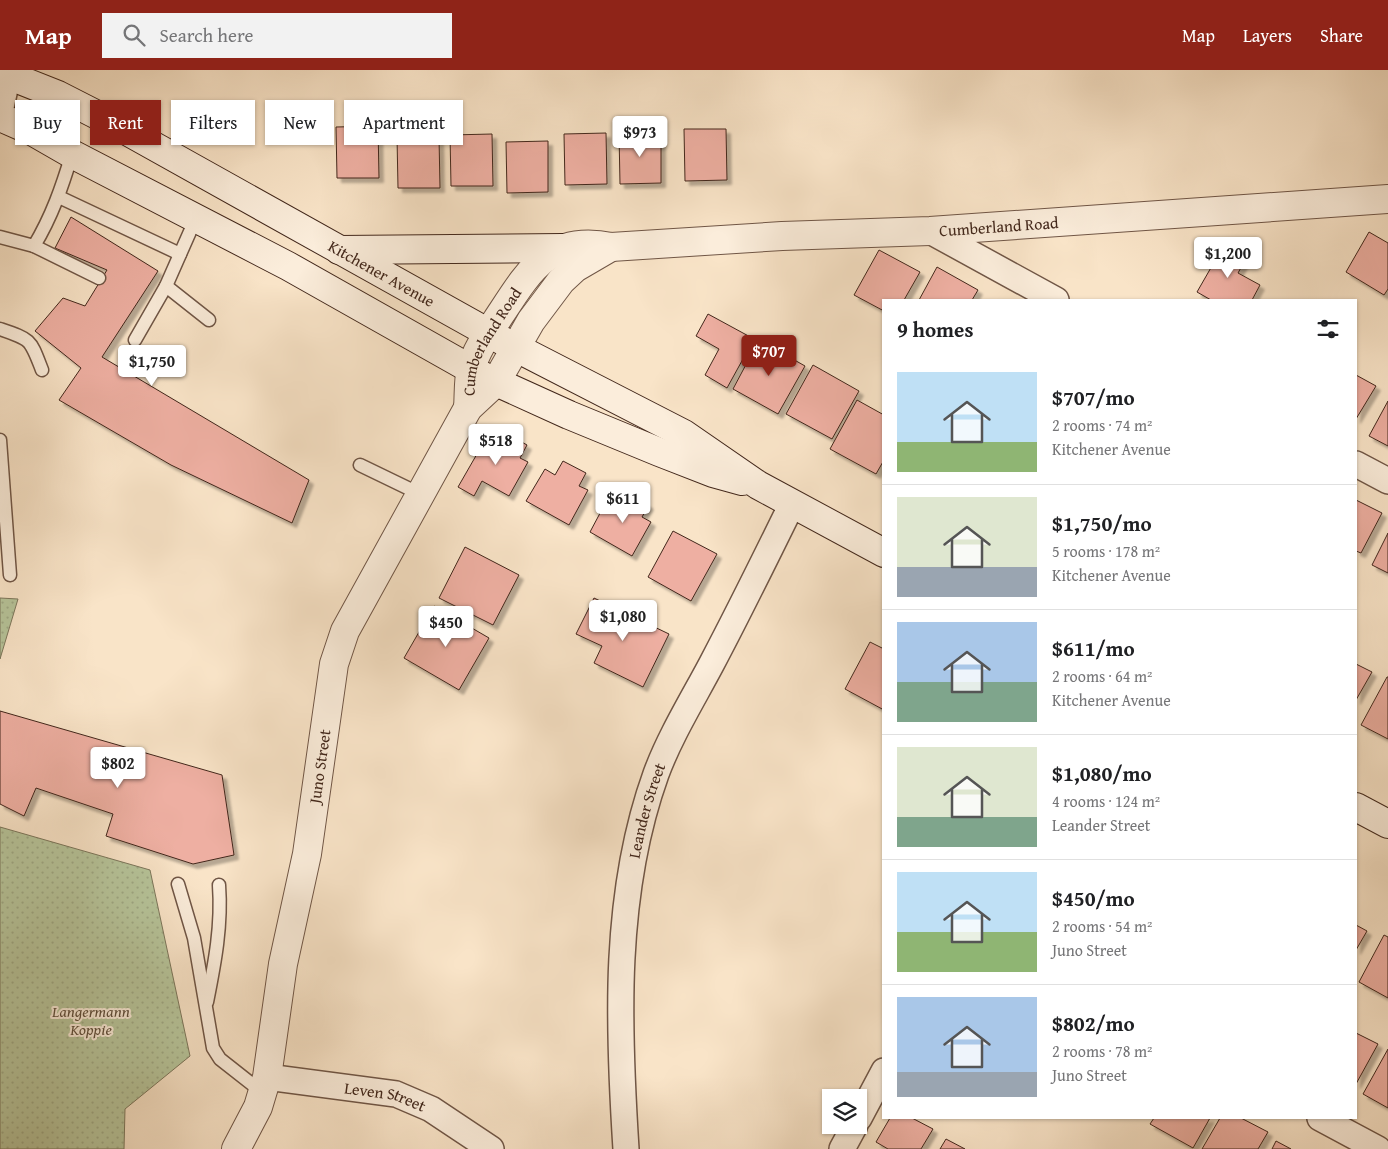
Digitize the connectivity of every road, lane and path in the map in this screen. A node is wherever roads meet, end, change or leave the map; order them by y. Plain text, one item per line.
1 (5, 72) edge
2 (0, 112) edge
3 (0, 117) edge
4 (72, 154) junction
5 (59, 197) junction
6 (1388, 199) edge
7 (196, 218) junction
8 (930, 231) junction
9 (0, 237) edge
10 (34, 246) junction
11 (611, 247) junction
12 (563, 248) junction
13 (337, 250) junction
14 (180, 254) junction
15 (99, 278) dead end
16 (166, 286) junction
17 (1054, 299) edge
18 (209, 320) dead end
19 (0, 329) edge
20 (488, 333) junction
21 (135, 340) dead end
22 (515, 347) junction
23 (42, 370) dead end
24 (471, 370) junction
25 (496, 382) junction
26 (468, 408) junction
27 (0, 440) edge
28 (1357, 465) edge
29 (360, 466) dead end
30 (1388, 481) edge
31 (758, 485) junction
32 (420, 494) junction
33 (792, 504) junction
34 (882, 552) edge
35 (10, 574) dead end
36 (1357, 808) edge
37 (1388, 824) edge
38 (178, 884) dead end
39 (219, 885) dead end
40 (206, 1010) junction
41 (882, 1075) edge
42 (264, 1085) junction
43 (867, 1103) edge
44 (1322, 1119) edge
45 (850, 1134) edge
46 (236, 1149) edge
47 (491, 1149) edge
48 (626, 1149) edge
49 (842, 1149) edge
50 (1378, 1149) edge

1 - 2 street
1 - 13 main road, Kitchener Avenue
3 - 4 main road, Kitchener Avenue
4 - 5 lane
4 - 7 main road, Kitchener Avenue
5 - 10 lane
5 - 14 lane
6 - 8 main road, Cumberland Road
7 - 14 lane
7 - 24 main road, Kitchener Avenue
8 - 11 main road, Cumberland Road
8 - 17 street
9 - 10 lane
10 - 15 lane
11 - 12 main road, Cumberland Road
11 - 22 main road, Cumberland Road
12 - 13 main road
12 - 20 main road, Cumberland Road
13 - 20 main road, Kitchener Avenue
14 - 16 lane
16 - 18 lane
16 - 21 lane
19 - 23 lane
20 - 22 main road, Kitchener Avenue
20 - 24 main road, Cumberland Road
22 - 25 main road, Cumberland Road
22 - 31 main road, Kitchener Avenue
24 - 25 main road, Kitchener Avenue
24 - 26 main road, Cumberland Road
25 - 26 main road, Cumberland Road
25 - 31 main road, Kitchener Avenue
26 - 32 main road, Juno Street
27 - 35 lane
28 - 30 street
29 - 32 lane
31 - 33 main road, Kitchener Avenue
32 - 42 main road, Juno Street
33 - 34 main road, Kitchener Avenue
33 - 48 street, Leander Street
36 - 37 main road
38 - 40 lane
39 - 40 lane
40 - 42 lane
41 - 43 street
42 - 46 main road, Juno Street
42 - 47 street, Leven Street
44 - 50 street
45 - 49 street

